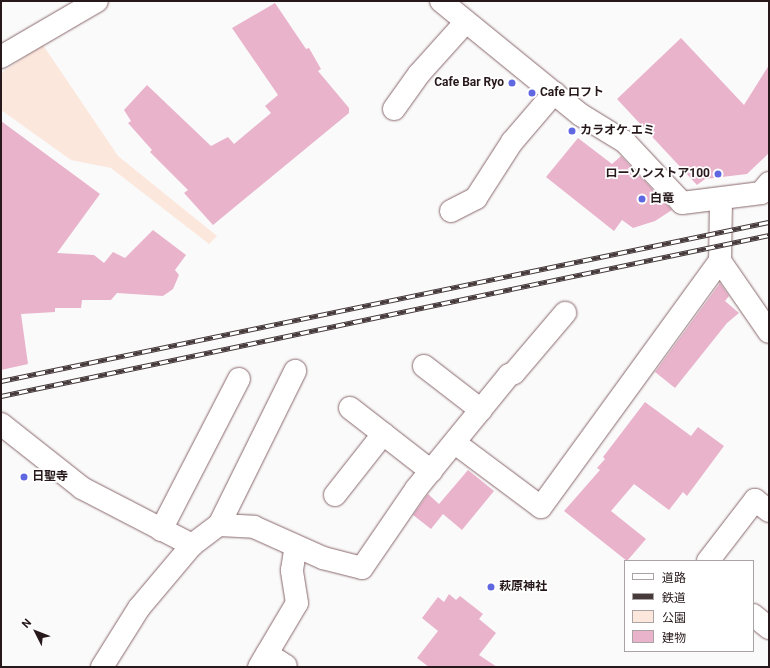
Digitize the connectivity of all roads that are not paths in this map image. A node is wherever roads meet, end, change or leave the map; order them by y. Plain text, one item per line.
1 (96, 1) edge
2 (441, 1) edge
3 (465, 23) junction
4 (1, 57) edge
5 (554, 93) junction
6 (394, 109) dead end
7 (769, 183) edge
8 (721, 200) junction
9 (451, 211) dead end
10 (720, 261) junction
11 (565, 313) dead end
12 (769, 332) edge
13 (424, 366) dead end
14 (296, 371) dead end
15 (239, 379) dead end
16 (350, 408) dead end
17 (481, 410) junction
18 (1, 424) edge
19 (383, 434) junction
20 (455, 443) junction
21 (431, 471) junction
22 (335, 495) dead end
23 (769, 511) edge
24 (219, 525) junction
25 (161, 530) junction
26 (192, 545) junction
27 (296, 546) junction
28 (709, 560) edge
29 (754, 616) edge
30 (769, 628) edge
31 (263, 660) edge
32 (286, 666) edge
33 (102, 667) edge

1 - 4 street
2 - 3 street
3 - 5 street
3 - 6 street
5 - 8 street
5 - 9 street
7 - 8 street
8 - 10 street
10 - 12 street
10 - 20 street
11 - 17 street
13 - 17 street
14 - 24 street
15 - 25 street
16 - 19 street
17 - 20 street
18 - 25 street
19 - 21 street
19 - 22 street
20 - 21 street
21 - 27 street
23 - 28 street
24 - 26 street
24 - 27 street
25 - 26 street
26 - 33 street
27 - 31 street
29 - 30 street
31 - 32 street

